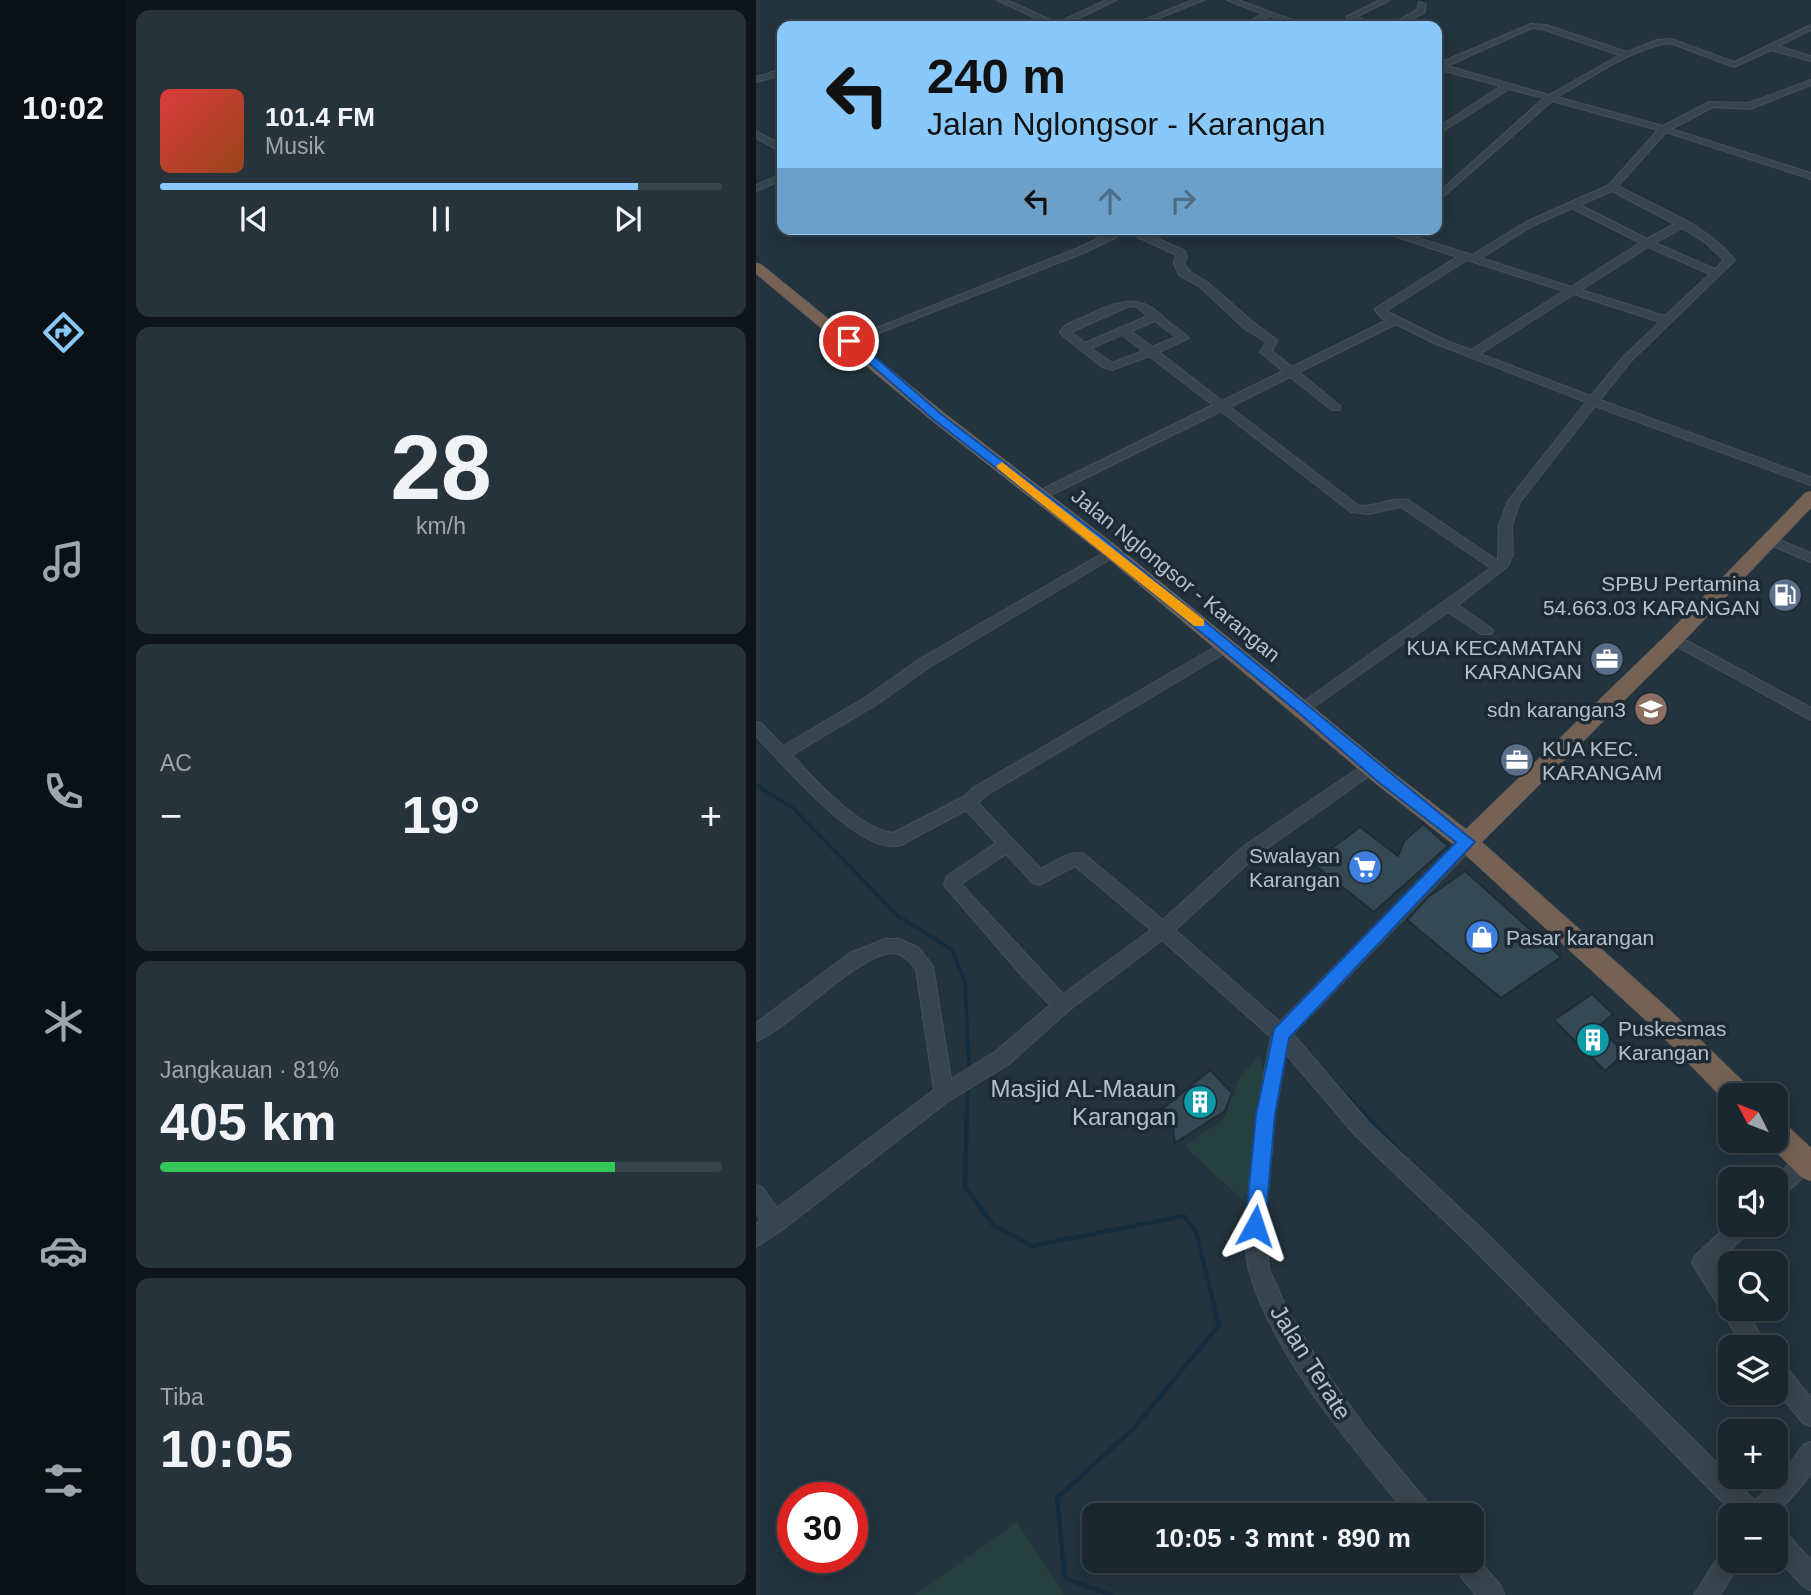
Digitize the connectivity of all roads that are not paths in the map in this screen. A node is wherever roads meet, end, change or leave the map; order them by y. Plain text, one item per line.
1 (1001, 0) edge
2 (1112, 0) edge
3 (1200, 0) edge
4 (1231, 0) edge
5 (1386, 0) edge
6 (1411, 0) edge
7 (1434, 0) edge
8 (1422, 4) junction
9 (1269, 14) junction
10 (1046, 21) edge
11 (1068, 21) edge
12 (1145, 21) edge
13 (1254, 21) edge
14 (1290, 21) edge
15 (1358, 21) edge
16 (1402, 21) edge
17 (1811, 27) edge
18 (1771, 47) junction
19 (1448, 53) dead end
20 (1627, 55) junction
21 (1459, 56) junction
22 (1811, 59) edge
23 (1442, 64) edge
24 (1442, 67) edge
25 (777, 74) edge
26 (756, 80) edge
27 (1811, 82) edge
28 (1509, 85) junction
29 (1551, 97) junction
30 (1442, 129) edge
31 (1664, 129) junction
32 (756, 134) edge
33 (777, 146) edge
34 (1811, 176) edge
35 (777, 179) edge
36 (1612, 187) junction
37 (756, 188) edge
38 (1442, 195) edge
39 (1573, 205) junction
40 (1680, 225) junction
41 (1114, 235) edge
42 (1140, 235) edge
43 (1408, 235) edge
44 (1647, 243) junction
45 (1469, 258) junction
46 (756, 267) edge
47 (1717, 273) junction
48 (1575, 290) junction
49 (1158, 316) junction
50 (1396, 320) junction
51 (1666, 320) junction
52 (1124, 330) junction
53 (849, 341) junction
54 (1084, 347) junction
55 (1152, 352) junction
56 (1472, 354) junction
57 (1293, 372) junction
58 (1593, 401) junction
59 (1222, 406) junction
60 (1336, 408) dead end
61 (1811, 481) edge
62 (1041, 495) junction
63 (1811, 497) edge
64 (1770, 540) junction
65 (1112, 552) junction
66 (1811, 558) edge
67 (1500, 568) junction
68 (1449, 606) junction
69 (1486, 631) dead end
70 (1674, 639) junction
71 (1227, 646) junction
72 (1304, 709) junction
73 (1811, 715) edge
74 (756, 727) edge
75 (782, 754) junction
76 (1371, 767) junction
77 (971, 800) junction
78 (1467, 842) junction
79 (1006, 845) junction
80 (1163, 930) junction
81 (1062, 1005) junction
82 (756, 1033) edge
83 (1281, 1034) junction
84 (1726, 1083) edge
85 (947, 1092) junction
86 (1788, 1145) edge
87 (1808, 1165) edge
88 (1788, 1180) edge
89 (756, 1195) edge
90 (775, 1223) junction
91 (756, 1237) edge
92 (1729, 1237) edge
93 (1718, 1286) edge
94 (1788, 1387) edge
95 (1811, 1415) edge
96 (1811, 1453) edge
97 (1413, 1503) edge
98 (1748, 1503) edge
99 (1768, 1503) edge
100 (1788, 1552) edge
101 (1473, 1573) edge
102 (1720, 1573) edge
103 (1811, 1578) edge
104 (1492, 1595) edge
105 (1706, 1595) edge

1 - 10 street
2 - 11 street
3 - 12 street
4 - 9 street
5 - 15 street
6 - 8 street
7 - 8 street
8 - 16 street
9 - 13 street
9 - 14 street
17 - 18 street
18 - 20 street
18 - 22 street
19 - 21 street
20 - 21 street
20 - 29 street
21 - 23 street
24 - 28 street
25 - 26 street
27 - 31 street
28 - 29 street
28 - 30 street
29 - 31 street
29 - 38 street
31 - 34 street
31 - 36 street
32 - 33 street
35 - 37 street
36 - 39 street
36 - 40 street
39 - 44 street
39 - 45 street
40 - 44 street
40 - 47 street
41 - 53 street
42 - 57 street
43 - 45 street
44 - 47 street
44 - 48 street
45 - 48 street
45 - 50 street
46 - 53 highway, Jalan Nglongsor - Karangan
47 - 51 street
48 - 51 street
48 - 56 street
49 - 52 street
49 - 54 street
49 - 55 street
50 - 56 street
50 - 57 street
51 - 58 street
52 - 54 street
52 - 55 street
53 - 62 highway, Jalan Nglongsor - Karangan
54 - 55 street
55 - 59 street
56 - 58 street
57 - 59 street
57 - 60 street
58 - 61 street
58 - 67 street
59 - 62 street
59 - 67 street
62 - 65 highway, Jalan Nglongsor - Karangan
63 - 64 highway
64 - 66 street
64 - 70 highway
65 - 71 highway, Jalan Nglongsor - Karangan
65 - 75 street
67 - 68 street
68 - 69 street
68 - 72 street
70 - 73 street
70 - 78 highway
71 - 72 highway, Jalan Nglongsor - Karangan
71 - 77 street
72 - 76 highway, Jalan Nglongsor - Karangan
74 - 75 street
75 - 77 street
76 - 78 highway, Jalan Nglongsor - Karangan
76 - 80 street
77 - 79 street
78 - 83 street
78 - 84 highway, Jalan Nglongsor - Karangan
79 - 80 street
79 - 81 street
80 - 81 street
80 - 83 street
81 - 85 street
82 - 85 street
83 - 97 street, Jalan Terate
83 - 98 street
85 - 90 street
86 - 87 highway
87 - 88 street
89 - 90 street
90 - 91 street
92 - 93 street
94 - 95 street
96 - 99 street
100 - 103 street
101 - 104 street
102 - 105 street

